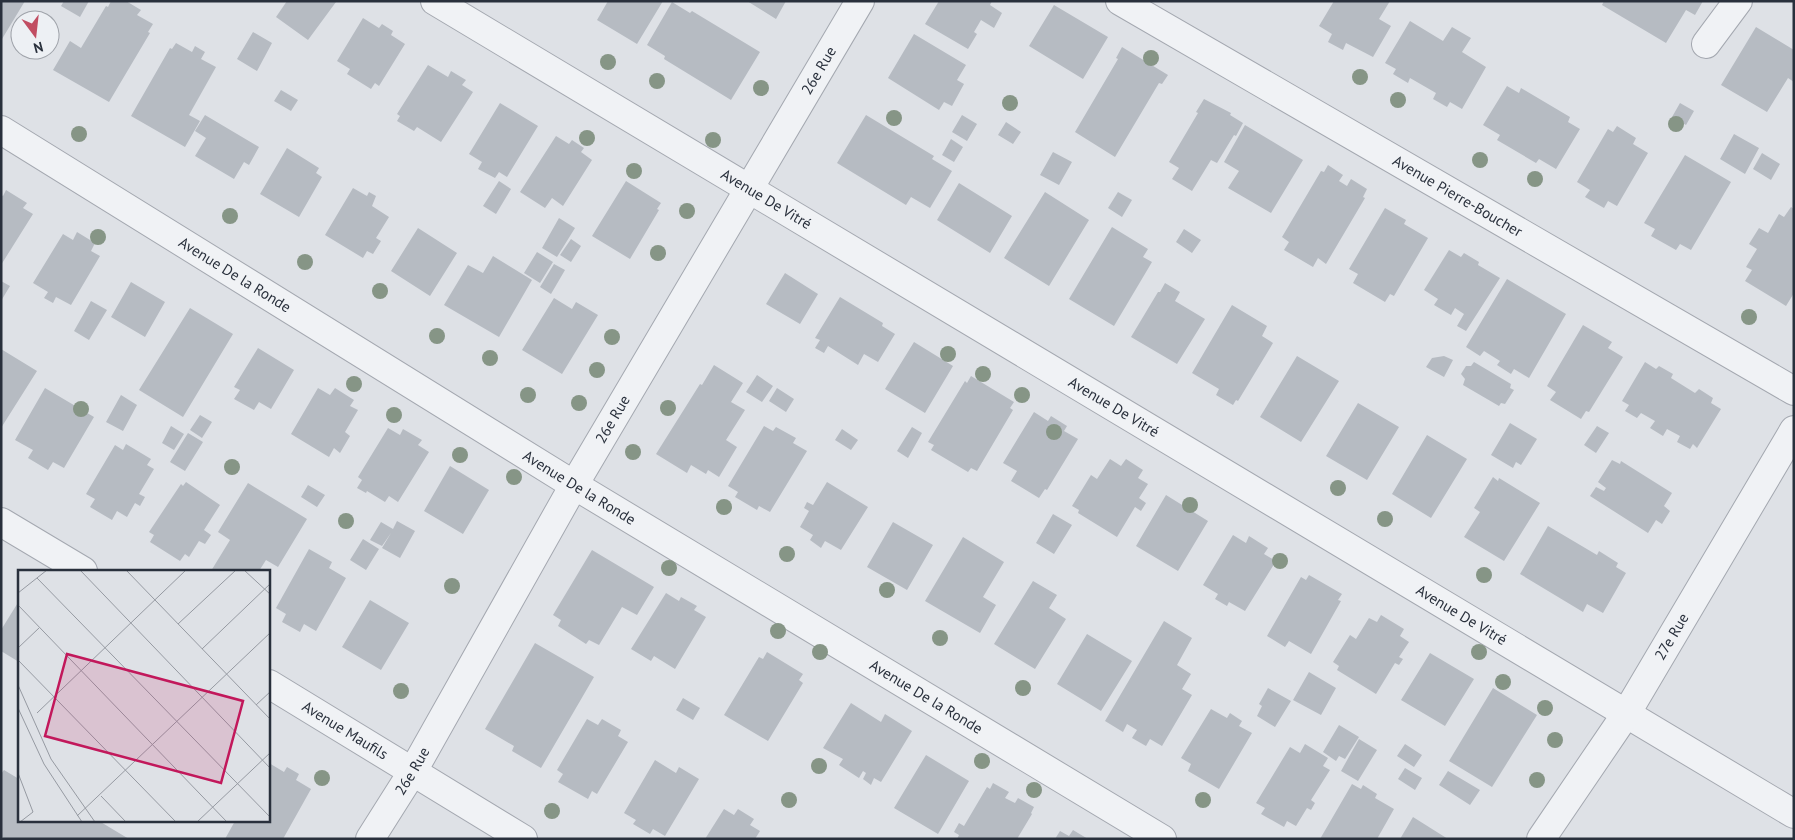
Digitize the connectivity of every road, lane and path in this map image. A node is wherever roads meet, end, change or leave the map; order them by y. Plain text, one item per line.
1 (435, 1) edge
2 (860, 1) edge
3 (1120, 1) edge
4 (1738, 1) edge
5 (1706, 44) dead end
6 (1, 130) edge
7 (750, 190) junction
8 (1794, 391) edge
9 (1794, 430) edge
10 (574, 485) junction
11 (1, 522) edge
12 (81, 570) edge
13 (270, 685) edge
14 (1626, 714) junction
15 (413, 771) junction
16 (1794, 814) edge
17 (370, 839) edge
18 (523, 839) edge
19 (1162, 839) edge
20 (1541, 839) edge

1 - 7 street, Avenue De Vitré
2 - 7 street, 26e Rue
3 - 8 street, Avenue Pierre-Boucher
4 - 5 street
6 - 10 street, Avenue De la Ronde
7 - 10 street, 26e Rue
7 - 14 street, Avenue De Vitré
9 - 14 street, 27e Rue
10 - 15 street, 26e Rue
10 - 19 street, Avenue De la Ronde
11 - 12 street
13 - 15 street, Avenue Maufils
14 - 16 street, Avenue De Vitré
14 - 20 street, 27e Rue
15 - 17 street, 26e Rue
15 - 18 street, Avenue Maufils

